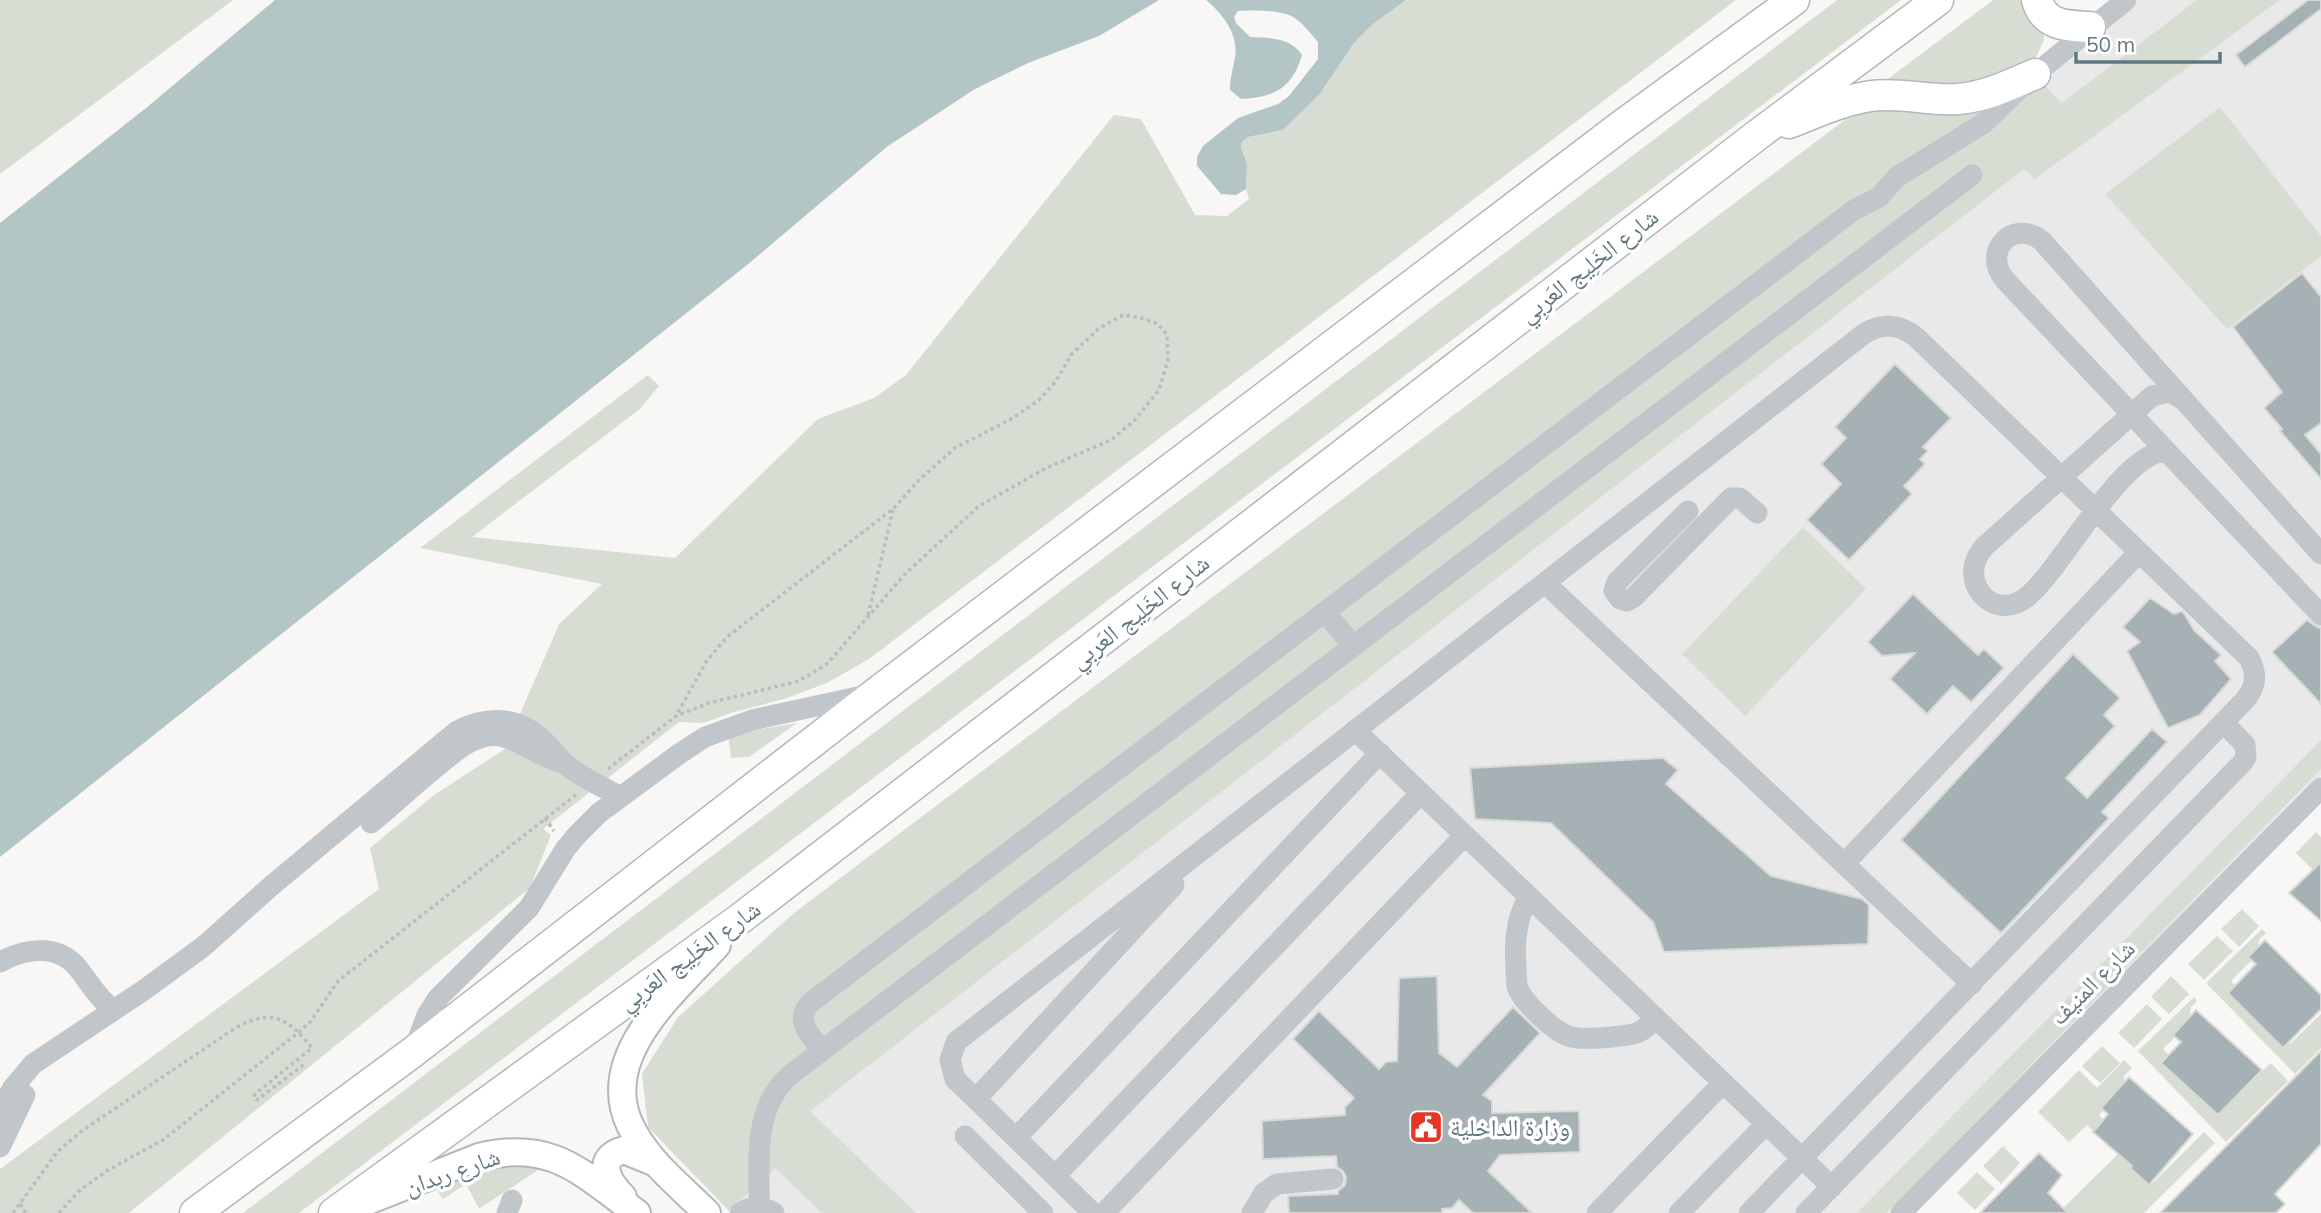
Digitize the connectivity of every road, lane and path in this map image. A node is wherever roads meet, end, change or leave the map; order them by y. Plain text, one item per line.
1 (1766, 0) edge
2 (1794, 0) edge
3 (1938, 0) edge
4 (2037, 0) edge
5 (2126, 0) edge
6 (2090, 27) junction
7 (2035, 74) junction
8 (1621, 126) junction
9 (1756, 136) junction
10 (1972, 175) dead end
11 (1879, 197) junction
12 (1902, 228) junction
13 (2182, 399) junction
14 (2132, 415) junction
15 (2166, 451) junction
16 (2062, 478) junction
17 (1664, 490) junction
18 (894, 508) junction
19 (2096, 510) junction
20 (1688, 511) junction
21 (1757, 513) dead end
22 (1703, 526) junction
23 (2139, 552) junction
24 (2321, 554) edge
25 (1545, 583) junction
26 (2318, 607) edge
27 (1325, 612) junction
28 (867, 617) junction
29 (1353, 646) junction
30 (876, 693) junction
31 (676, 716) junction
32 (2224, 723) junction
33 (1355, 730) junction
34 (1380, 753) junction
35 (564, 763) junction
36 (593, 781) junction
37 (2321, 788) edge
38 (1421, 793) junction
39 (620, 797) junction
40 (1465, 835) junction
41 (1215, 839) junction
42 (1844, 864) junction
43 (1529, 897) junction
44 (741, 918) junction
45 (0, 962) edge
46 (1972, 984) junction
47 (113, 1010) junction
48 (1655, 1017) junction
49 (299, 1032) junction
50 (822, 1050) junction
51 (413, 1052) junction
52 (306, 1063) dead end
53 (1723, 1083) junction
54 (976, 1099) junction
55 (0, 1112) edge
56 (1766, 1124) junction
57 (965, 1136) dead end
58 (1016, 1138) junction
59 (0, 1147) edge
60 (1802, 1159) junction
61 (656, 1163) junction
62 (1055, 1176) junction
63 (1333, 1179) dead end
64 (1832, 1187) junction
65 (20, 1204) junction
66 (757, 1211) edge
67 (13, 1213) edge
68 (26, 1213) edge
69 (60, 1213) edge
70 (195, 1213) edge
71 (335, 1213) edge
72 (638, 1213) edge
73 (707, 1213) edge
74 (1043, 1213) edge
75 (1093, 1213) edge
76 (1104, 1213) edge
77 (1252, 1213) edge
78 (1597, 1213) edge
79 (1679, 1213) edge
80 (1749, 1213) edge
81 (1807, 1213) edge
82 (1901, 1213) edge

1 - 8 highway
2 - 8 highway
3 - 9 highway, شارع الخَلِيج العَربِي
4 - 6 highway
5 - 6 street
6 - 7 street
7 - 9 highway
7 - 11 street
8 - 30 highway
9 - 44 highway, شارع الخَلِيج العَربِي
10 - 12 street
11 - 12 street
11 - 27 street
12 - 29 street
13 - 14 street
13 - 14 street
13 - 24 street
14 - 15 street
14 - 16 street
15 - 19 street
15 - 26 street
16 - 17 street
16 - 19 street
16 - 19 street
17 - 20 street
17 - 25 street
18 - 28 path
18 - 28 path
18 - 31 path
19 - 23 street
20 - 22 street
20 - 22 street
21 - 22 street
23 - 32 street
23 - 42 street
25 - 33 street
25 - 42 street
27 - 29 street
27 - 50 street
28 - 31 path
29 - 50 street
30 - 39 street
30 - 51 highway
31 - 36 path
32 - 46 street
32 - 64 street
33 - 34 street
33 - 41 street
34 - 38 street
34 - 58 street
35 - 36 street
35 - 47 street
35 - 59 street
36 - 39 street
36 - 49 path
37 - 82 street, شارع المنيف
38 - 40 street
38 - 62 street
39 - 51 street
40 - 43 street
40 - 76 street
41 - 54 street
41 - 54 street
42 - 46 street
43 - 48 street
43 - 48 street
44 - 61 main road
44 - 71 highway, شارع الخَلِيج العَربِي
45 - 47 street
46 - 60 street
47 - 55 street
48 - 53 street
49 - 52 path
49 - 65 path
49 - 69 path
50 - 66 street
51 - 70 highway
53 - 56 street
53 - 78 street
54 - 58 street
56 - 60 street
56 - 79 street
57 - 74 street
58 - 62 street
60 - 64 street
60 - 80 street
61 - 72 main road
61 - 73 main road
62 - 75 street
63 - 77 street
64 - 81 street
65 - 67 path
65 - 68 path
71 - 72 main road, شارع ربدان

